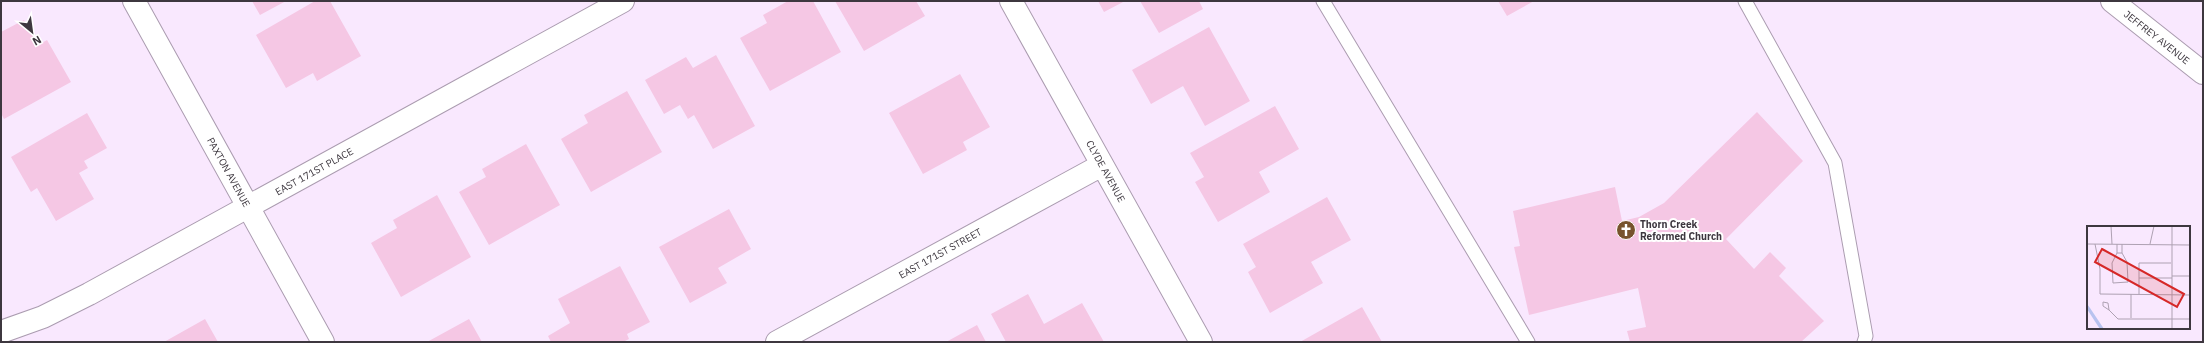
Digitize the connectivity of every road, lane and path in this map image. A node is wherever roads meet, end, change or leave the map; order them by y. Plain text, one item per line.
1 (134, 1) edge
2 (623, 1) edge
3 (1011, 1) edge
4 (1323, 1) edge
5 (1745, 1) edge
6 (2112, 1) edge
7 (2203, 73) edge
8 (1102, 165) junction
9 (248, 208) junction
10 (1, 332) edge
11 (323, 342) edge
12 (777, 342) edge
13 (1201, 342) edge
14 (1528, 342) edge
15 (1864, 342) edge

1 - 9 street, PAXTON AVENUE
2 - 9 street, EAST 171ST PLACE
3 - 8 street, CLYDE AVENUE
4 - 14 lane
5 - 15 lane
6 - 7 street, JEFFREY AVENUE
8 - 12 street, EAST 171ST STREET
8 - 13 street, CLYDE AVENUE
9 - 10 street, EAST 171ST PLACE
9 - 11 street, PAXTON AVENUE

